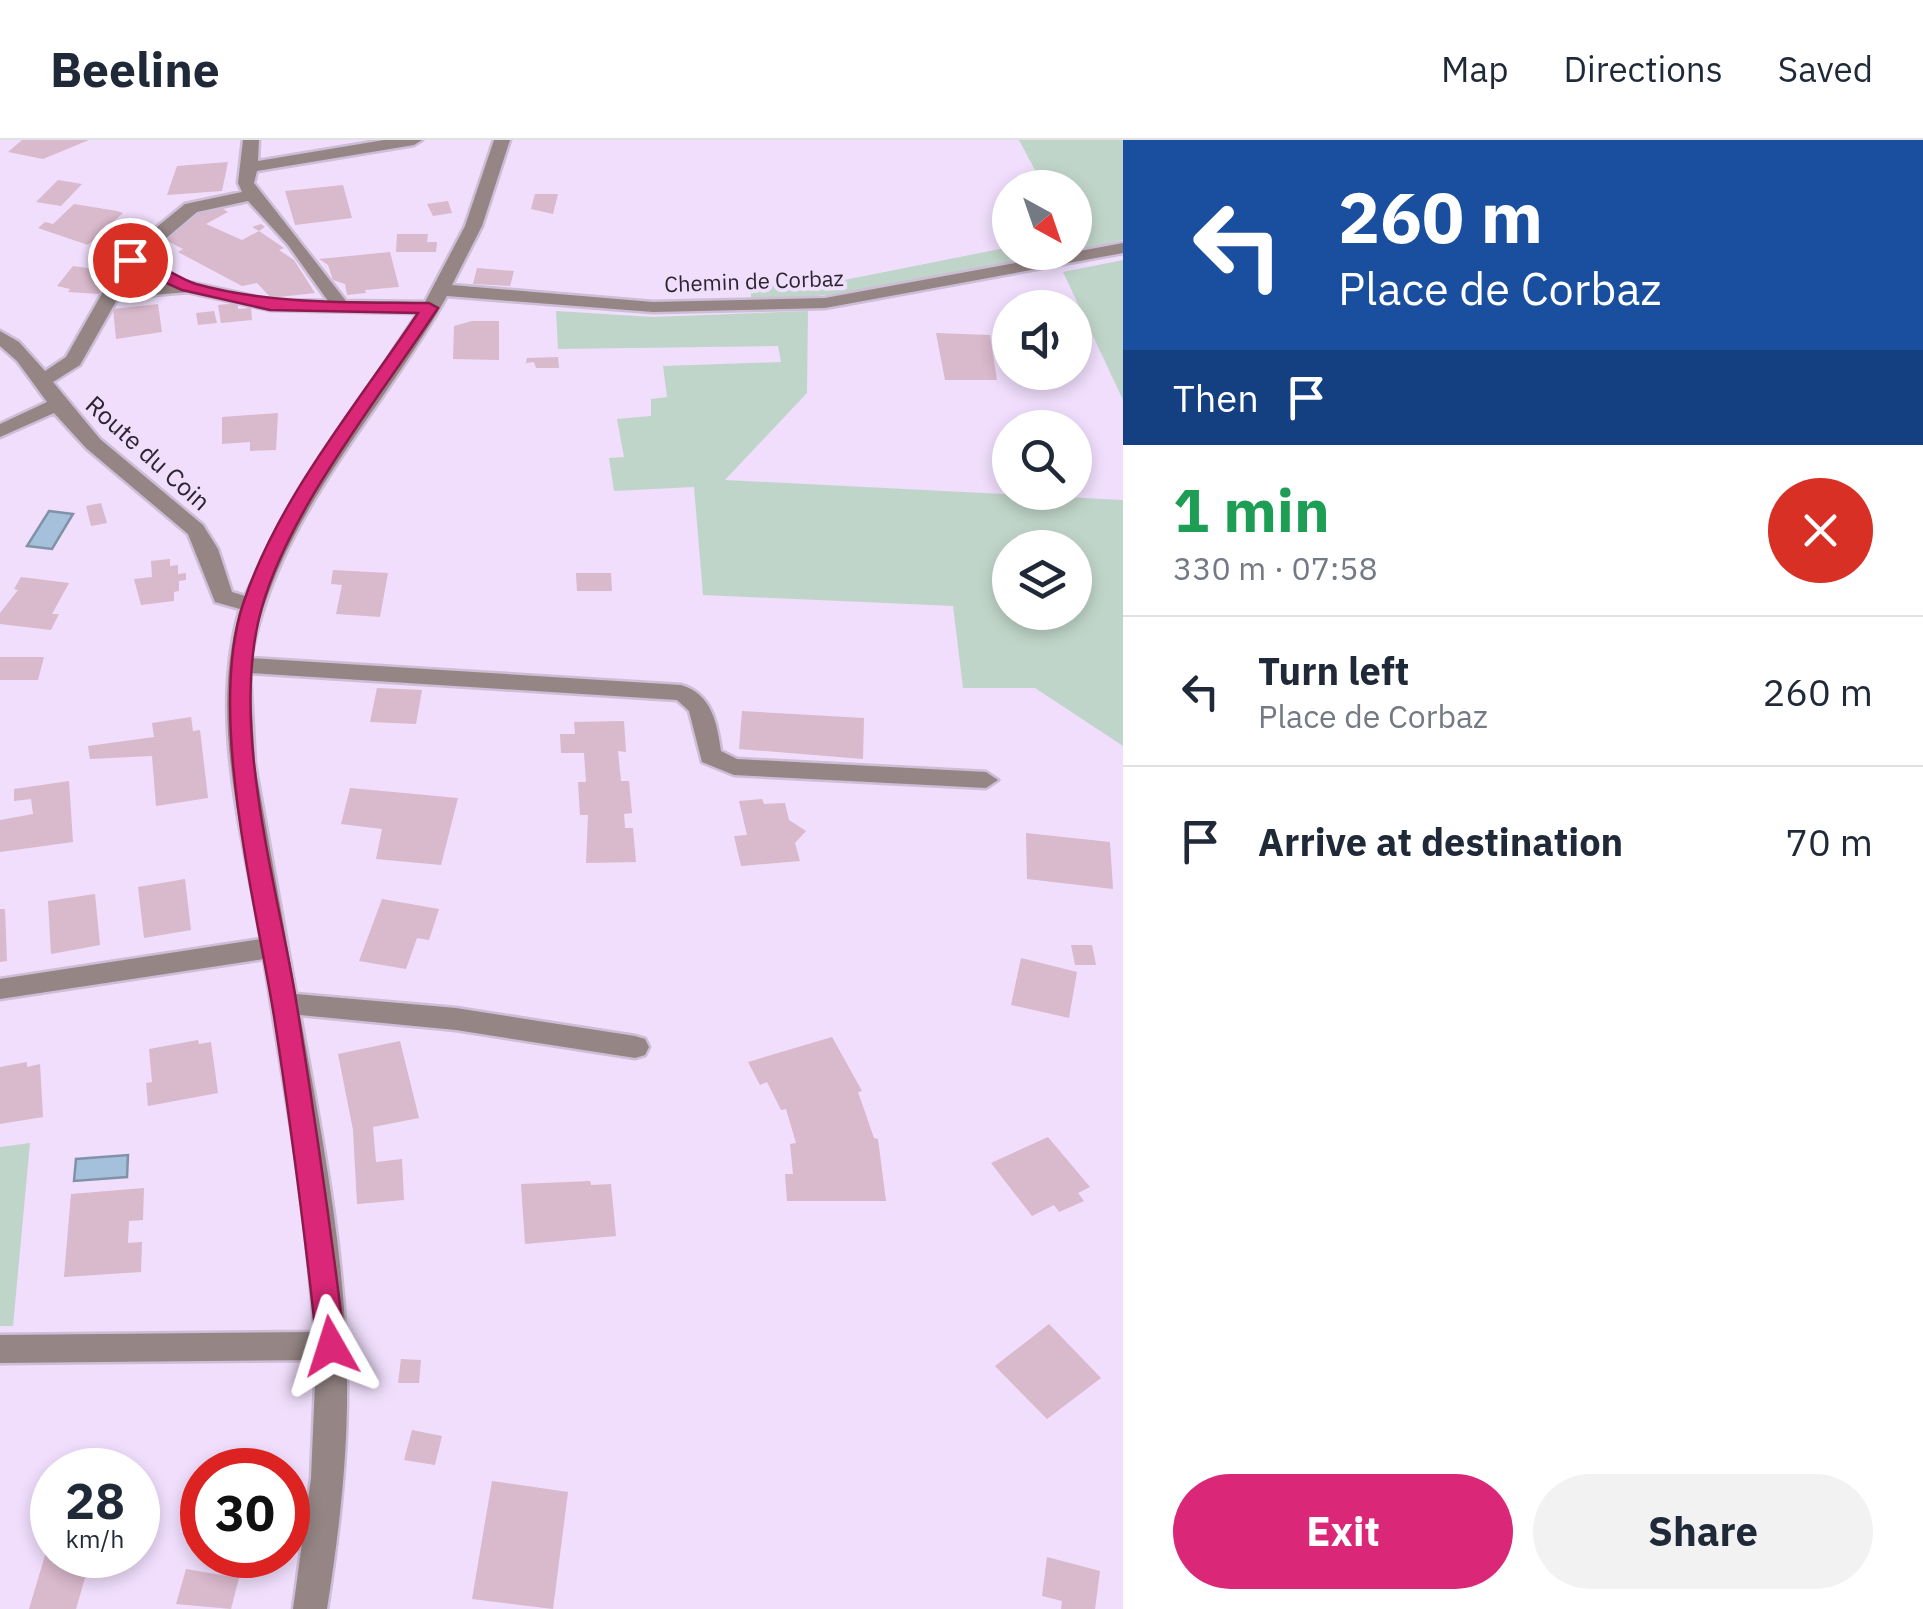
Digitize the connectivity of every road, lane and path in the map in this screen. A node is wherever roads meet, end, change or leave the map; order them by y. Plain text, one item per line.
1 (251, 140) edge
2 (414, 140) edge
3 (502, 140) edge
4 (250, 167) junction
5 (252, 195) junction
6 (1123, 248) edge
7 (130, 260) junction
8 (188, 287) junction
9 (113, 293) junction
10 (436, 299) junction
11 (340, 304) junction
12 (0, 337) edge
13 (42, 381) junction
14 (55, 405) junction
15 (0, 432) edge
16 (253, 605) junction
17 (238, 665) junction
18 (986, 780) dead end
19 (275, 947) junction
20 (0, 989) edge
21 (284, 1002) junction
22 (635, 1047) dead end
23 (331, 1346) junction
24 (0, 1349) edge
25 (310, 1609) edge

1 - 4 street
2 - 4 street
3 - 10 street
4 - 5 street
5 - 7 street
5 - 11 street
6 - 10 street, Chemin de Corbaz
7 - 8 street
7 - 9 street
8 - 9 street
8 - 11 street, Chemin de Corbaz
9 - 13 street
10 - 11 street, Chemin de Corbaz
10 - 16 street
12 - 13 street, Route du Coin
13 - 14 street, Route du Coin
14 - 15 street
14 - 16 street, Route du Coin
16 - 17 street
17 - 18 street
17 - 19 street
19 - 20 street
19 - 21 street
21 - 22 street
21 - 23 street
23 - 24 street
23 - 25 street

